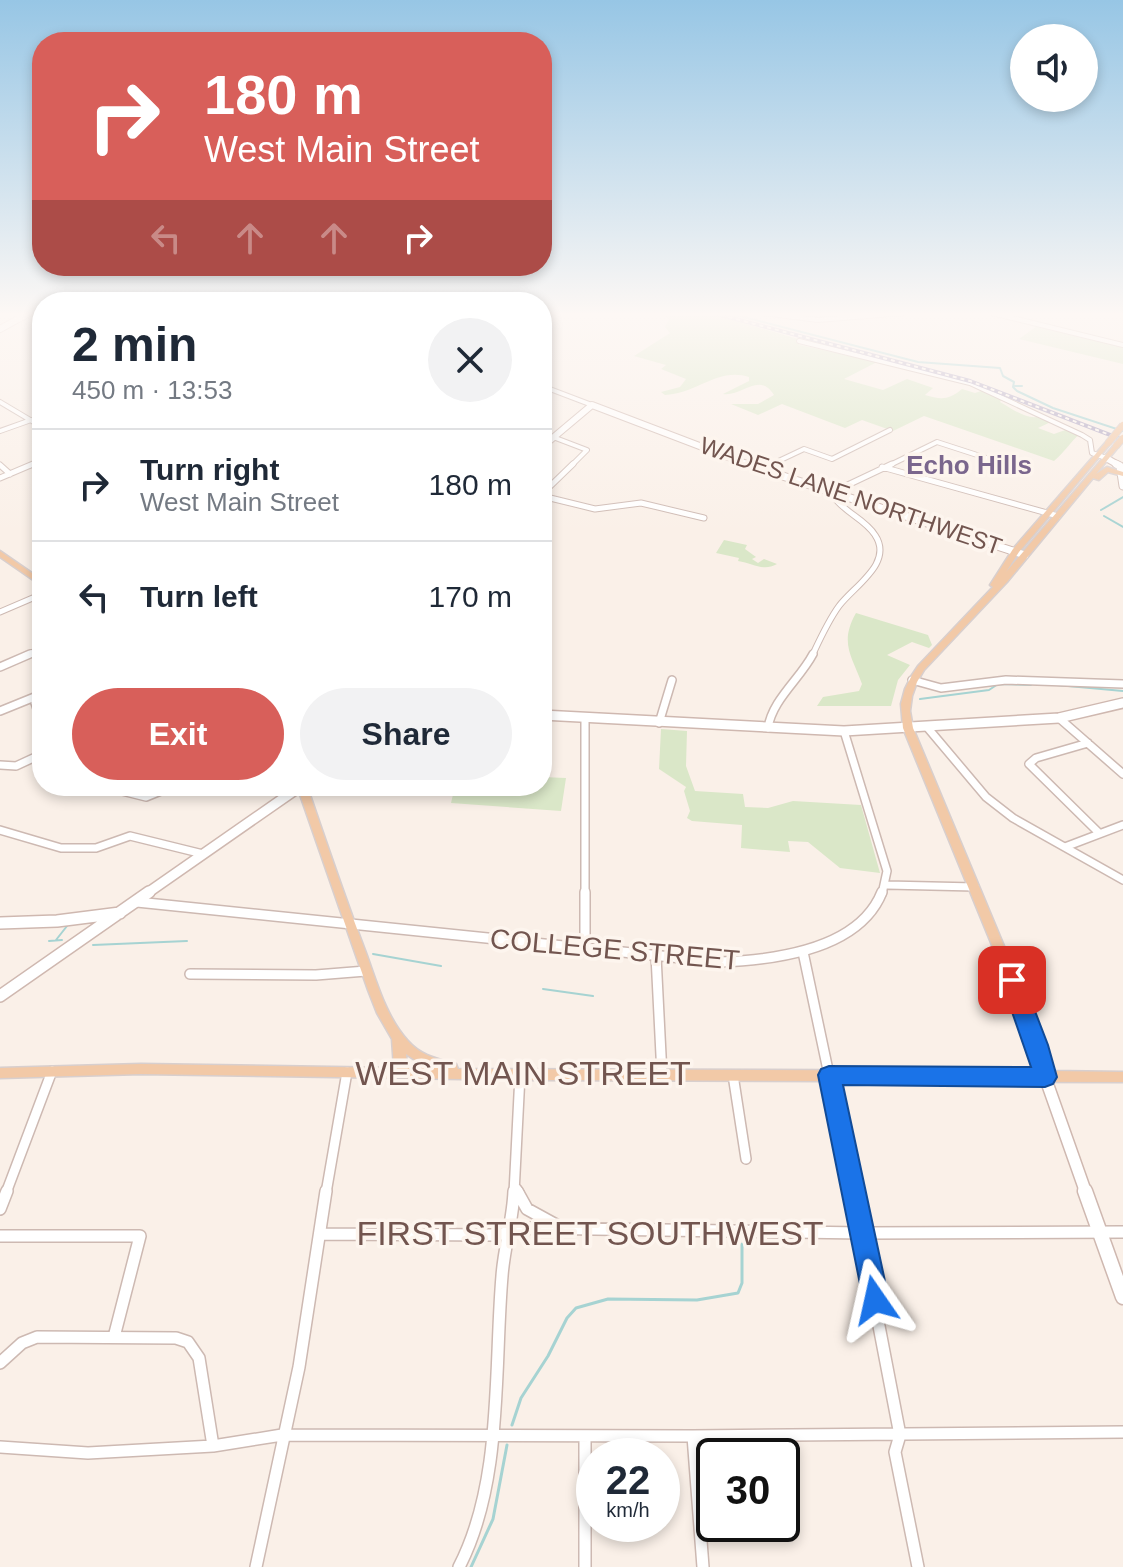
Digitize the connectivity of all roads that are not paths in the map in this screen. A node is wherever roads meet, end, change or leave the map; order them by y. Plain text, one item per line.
1 (976, 386) edge
2 (552, 390) edge
3 (0, 402) edge
4 (592, 405) junction
5 (31, 420) joint
6 (1123, 425) edge
7 (890, 430) dead end
8 (0, 431) edge
9 (552, 438) joint
10 (1123, 438) edge
11 (1112, 445) junction
12 (1102, 457) junction
13 (32, 464) edge
14 (0, 465) edge
15 (1012, 466) dead end
16 (882, 467) junction
17 (761, 469) junction
18 (10, 474) junction
19 (1120, 474) junction
20 (0, 478) edge
21 (552, 485) edge
22 (1123, 486) edge
23 (1082, 488) junction
24 (835, 493) junction
25 (552, 498) edge
26 (1054, 514) junction
27 (704, 518) dead end
28 (0, 553) edge
29 (1021, 553) junction
30 (32, 577) edge
31 (32, 598) edge
32 (0, 612) edge
33 (32, 653) edge
34 (0, 667) edge
35 (672, 680) dead end
36 (912, 680) junction
37 (1123, 684) edge
38 (32, 700) edge
39 (1123, 703) edge
40 (0, 711) edge
41 (552, 716) edge
42 (585, 718) junction
43 (1059, 718) junction
44 (659, 723) junction
45 (927, 727) junction
46 (768, 728) junction
47 (908, 728) junction
48 (844, 731) junction
49 (1088, 743) junction
50 (32, 759) edge
51 (0, 765) edge
52 (1123, 774) edge
53 (287, 796) edge
54 (304, 796) edge
55 (1123, 825) edge
56 (0, 830) edge
57 (1098, 832) junction
58 (1065, 847) junction
59 (203, 854) junction
60 (1123, 880) edge
61 (887, 885) junction
62 (975, 887) junction
63 (135, 902) junction
64 (120, 913) junction
65 (72, 919) junction
66 (0, 923) edge
67 (348, 923) junction
68 (84, 939) junction
69 (585, 948) junction
70 (803, 952) junction
71 (656, 956) junction
72 (366, 971) junction
73 (190, 974) dead end
74 (0, 996) edge
75 (397, 1036) junction
76 (52, 1071) junction
77 (347, 1072) junction
78 (0, 1073) edge
79 (401, 1073) junction
80 (473, 1073) junction
81 (520, 1075) junction
82 (662, 1075) junction
83 (733, 1075) junction
84 (829, 1075) junction
85 (1045, 1077) junction
86 (1123, 1077) edge
87 (746, 1159) dead end
88 (515, 1186) junction
89 (0, 1209) edge
90 (563, 1228) junction
91 (510, 1232) junction
92 (1100, 1232) junction
93 (1123, 1232) edge
94 (862, 1233) junction
95 (321, 1234) junction
96 (0, 1236) edge
97 (1123, 1297) edge
98 (114, 1337) junction
99 (0, 1363) edge
100 (1123, 1432) edge
101 (492, 1434) junction
102 (282, 1435) junction
103 (900, 1435) junction
104 (693, 1436) junction
105 (585, 1437) junction
106 (213, 1446) junction
107 (0, 1447) edge
108 (256, 1567) edge
109 (459, 1567) edge
110 (585, 1567) edge
111 (703, 1567) edge
112 (918, 1567) edge

1 - 12 street
2 - 4 street, WADES LANE NORTHWEST
3 - 5 street
4 - 9 street
4 - 17 street, WADES LANE NORTHWEST
5 - 8 street
6 - 11 main road, bridge
7 - 17 street
9 - 21 street
10 - 11 main road, bridge
11 - 12 main road
12 - 19 street
12 - 23 main road
12 - 26 main road
13 - 18 street
14 - 18 street
15 - 16 street
16 - 24 street
16 - 26 street
17 - 24 street, WADES LANE NORTHWEST
18 - 20 street
19 - 22 street
19 - 23 main road
23 - 26 main road
24 - 29 street, WADES LANE NORTHWEST
24 - 46 street
25 - 27 street
26 - 29 main road
28 - 30 main road
29 - 36 main road
31 - 32 street
33 - 34 street
35 - 44 street
36 - 37 street
36 - 47 main road
38 - 40 street
39 - 43 street
41 - 42 street
42 - 44 street
42 - 69 street
43 - 45 street
43 - 49 street
44 - 46 street
45 - 47 street
45 - 58 street
46 - 48 street
47 - 48 street
47 - 62 main road
48 - 61 street
49 - 52 street
49 - 57 street
50 - 51 street
53 - 59 street
54 - 67 main road
55 - 57 street
56 - 59 street
57 - 58 street
58 - 60 street
59 - 63 street
61 - 62 street
61 - 70 street, COLLEGE STREET
62 - 85 main road
63 - 64 street
63 - 67 street, COLLEGE STREET
64 - 65 street
64 - 68 street
65 - 66 street
65 - 68 street
67 - 69 street, COLLEGE STREET
67 - 72 main road
68 - 74 street
69 - 71 street, COLLEGE STREET
70 - 71 street, COLLEGE STREET
70 - 84 street
71 - 82 street
72 - 73 street
72 - 75 main road
75 - 79 main road
75 - 80 main road
76 - 77 main road, WEST MAIN STREET
76 - 78 main road, WEST MAIN STREET
76 - 89 street
77 - 79 main road, WEST MAIN STREET
77 - 95 street
79 - 80 main road, WEST MAIN STREET
80 - 81 main road, WEST MAIN STREET
81 - 82 main road, WEST MAIN STREET
81 - 88 street
82 - 83 main road, WEST MAIN STREET
83 - 84 main road, WEST MAIN STREET
83 - 87 street
84 - 85 main road, WEST MAIN STREET
84 - 94 street
85 - 86 main road, WEST MAIN STREET
85 - 92 street
88 - 90 street
88 - 91 street
90 - 91 street, FIRST STREET SOUTHWEST
90 - 94 street, FIRST STREET SOUTHWEST
91 - 95 street, FIRST STREET SOUTHWEST
91 - 101 street
92 - 93 street, FIRST STREET SOUTHWEST
92 - 94 street, FIRST STREET SOUTHWEST
92 - 97 street
94 - 103 street
95 - 102 street
96 - 98 street
98 - 99 street
98 - 106 street
100 - 103 street
101 - 102 street
101 - 105 street
101 - 109 street
102 - 106 street
102 - 108 street
103 - 104 street
103 - 112 street
104 - 105 street
104 - 111 street
105 - 110 street
106 - 107 street

